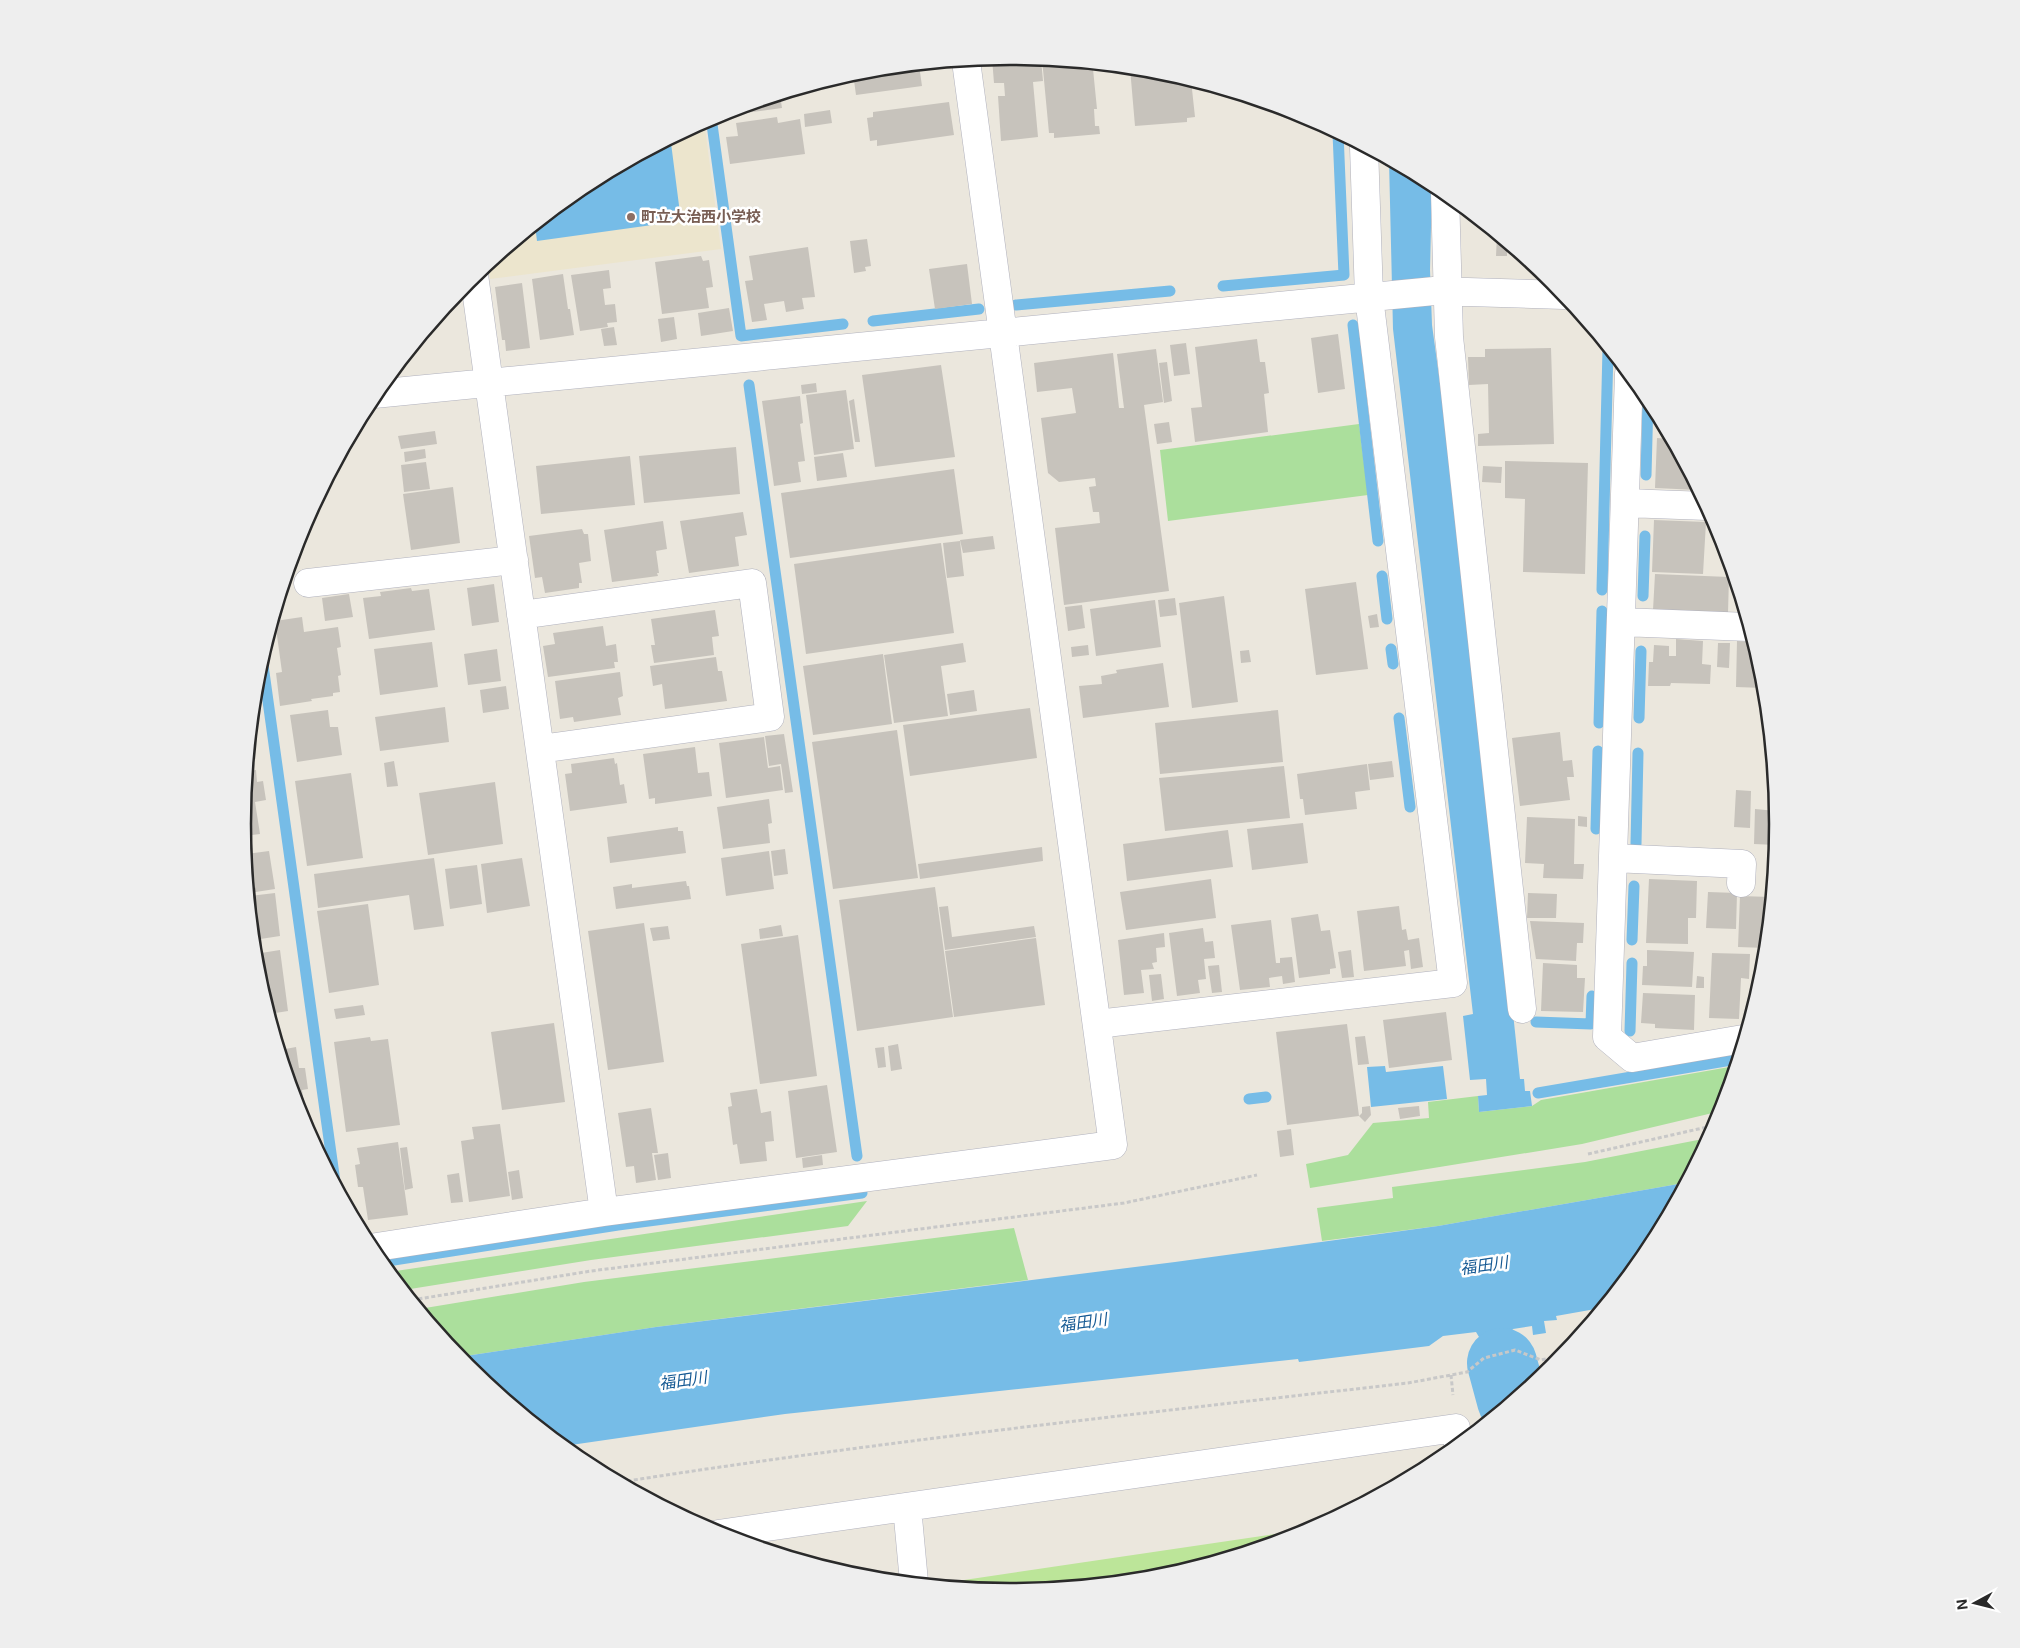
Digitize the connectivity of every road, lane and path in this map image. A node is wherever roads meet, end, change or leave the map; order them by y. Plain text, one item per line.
1 (967, 67) edge
2 (1365, 153) edge
3 (1446, 203) edge
4 (475, 285) edge
5 (1441, 292) junction
6 (1554, 295) edge
7 (1379, 296) junction
8 (1004, 333) junction
9 (489, 383) junction
10 (1629, 385) edge
11 (386, 393) edge
12 (1625, 503) junction
13 (1699, 506) edge
14 (514, 560) junction
15 (308, 583) dead end
16 (521, 615) junction
17 (1621, 622) junction
18 (1743, 627) edge
19 (540, 749) junction
20 (1613, 858) junction
21 (1741, 883) dead end
22 (1522, 1009) dead end
23 (1097, 1024) junction
24 (1737, 1040) edge
25 (1705, 1127) edge
26 (1588, 1154) dead end
27 (1257, 1175) dead end
28 (604, 1212) junction
29 (379, 1247) edge
30 (419, 1299) edge
31 (1549, 1358) edge
32 (1457, 1437) edge
33 (629, 1481) edge
34 (907, 1507) junction
35 (736, 1531) edge
36 (914, 1577) edge

1 - 8 street
2 - 7 street
3 - 5 street
4 - 9 street
5 - 6 street
5 - 7 street
5 - 22 street
7 - 8 street
7 - 23 street
8 - 9 street
8 - 23 street
9 - 11 street
9 - 14 street
10 - 12 street
12 - 13 street
12 - 17 street
14 - 15 street
14 - 16 street
16 - 19 street
16 - 19 street
17 - 18 street
17 - 20 street
19 - 28 street
20 - 21 street
20 - 24 street
23 - 28 street
25 - 26 path
27 - 30 path
28 - 29 street
31 - 33 path
32 - 34 street
34 - 35 street
34 - 36 street

